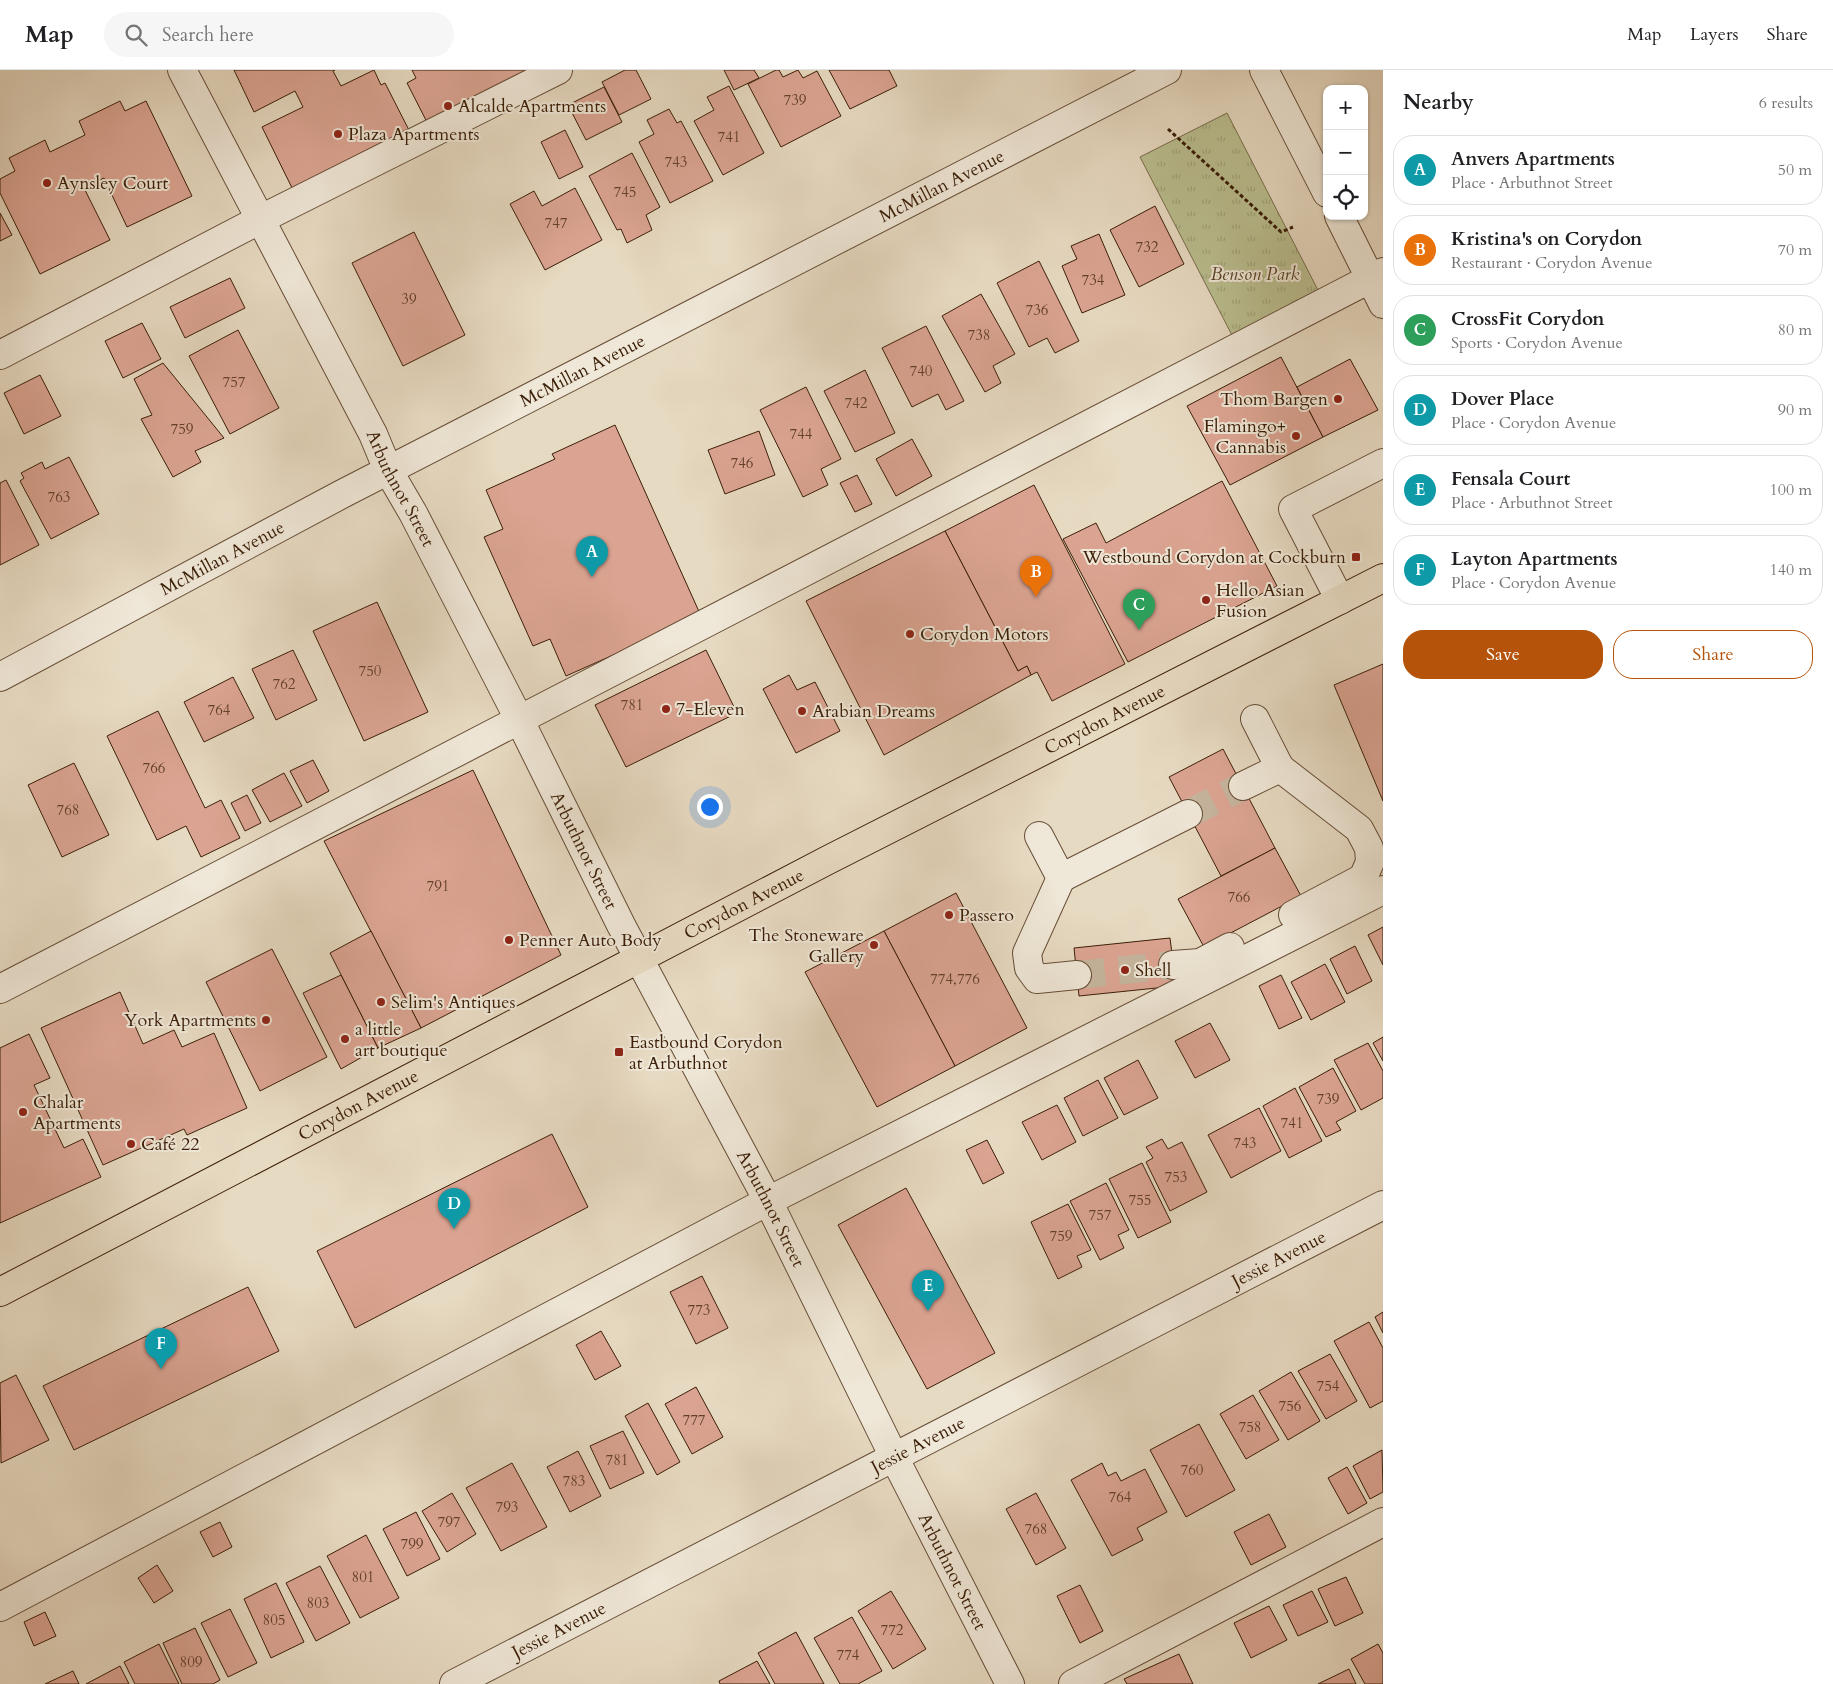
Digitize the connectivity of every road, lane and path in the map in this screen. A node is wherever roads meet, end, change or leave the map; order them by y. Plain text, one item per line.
1 (182, 70) edge
2 (558, 70) edge
3 (1168, 70) edge
4 (1264, 70) edge
5 (1168, 129) dead end
6 (1323, 185) edge
7 (261, 219) junction
8 (1341, 220) edge
9 (1294, 227) dead end
10 (1377, 276) edge
11 (1383, 304) edge
12 (0, 355) edge
13 (1383, 463) edge
14 (388, 470) junction
15 (1383, 578) edge
16 (1340, 600) junction
17 (0, 677) edge
18 (1255, 719) dead end
19 (520, 721) junction
20 (1280, 768) junction
21 (1242, 786) tunnel mouth
22 (1188, 814) tunnel mouth
23 (1039, 836) dead end
24 (1061, 878) junction
25 (1383, 890) edge
26 (640, 959) junction
27 (1173, 965) tunnel mouth
28 (1077, 975) tunnel mouth
29 (0, 989) edge
30 (768, 1201) junction
31 (1383, 1204) edge
32 (0, 1292) edge
33 (894, 1457) junction
34 (1383, 1522) edge
35 (0, 1607) edge
36 (454, 1684) edge
37 (1010, 1684) edge
38 (1073, 1684) edge

1 - 7 street, Arbuthnot Street
2 - 7 street
3 - 14 street, McMillan Avenue
4 - 6 street
5 - 9 path
7 - 12 street
7 - 14 street, Arbuthnot Street
8 - 10 street
10 - 11 street
10 - 19 street
13 - 16 street
14 - 17 street, McMillan Avenue
14 - 19 street, Arbuthnot Street
15 - 16 main road, Corydon Avenue
16 - 26 main road, Corydon Avenue
18 - 20 street
19 - 26 street, Arbuthnot Street
19 - 29 street
20 - 21 street
20 - 27 street
22 - 24 street
23 - 24 street
24 - 28 street
25 - 30 street
26 - 30 street, Arbuthnot Street
26 - 32 main road, Corydon Avenue
30 - 33 street, Arbuthnot Street
30 - 35 street
31 - 33 street, Jessie Avenue
33 - 36 street, Jessie Avenue
33 - 37 street, Arbuthnot Street
34 - 38 street

